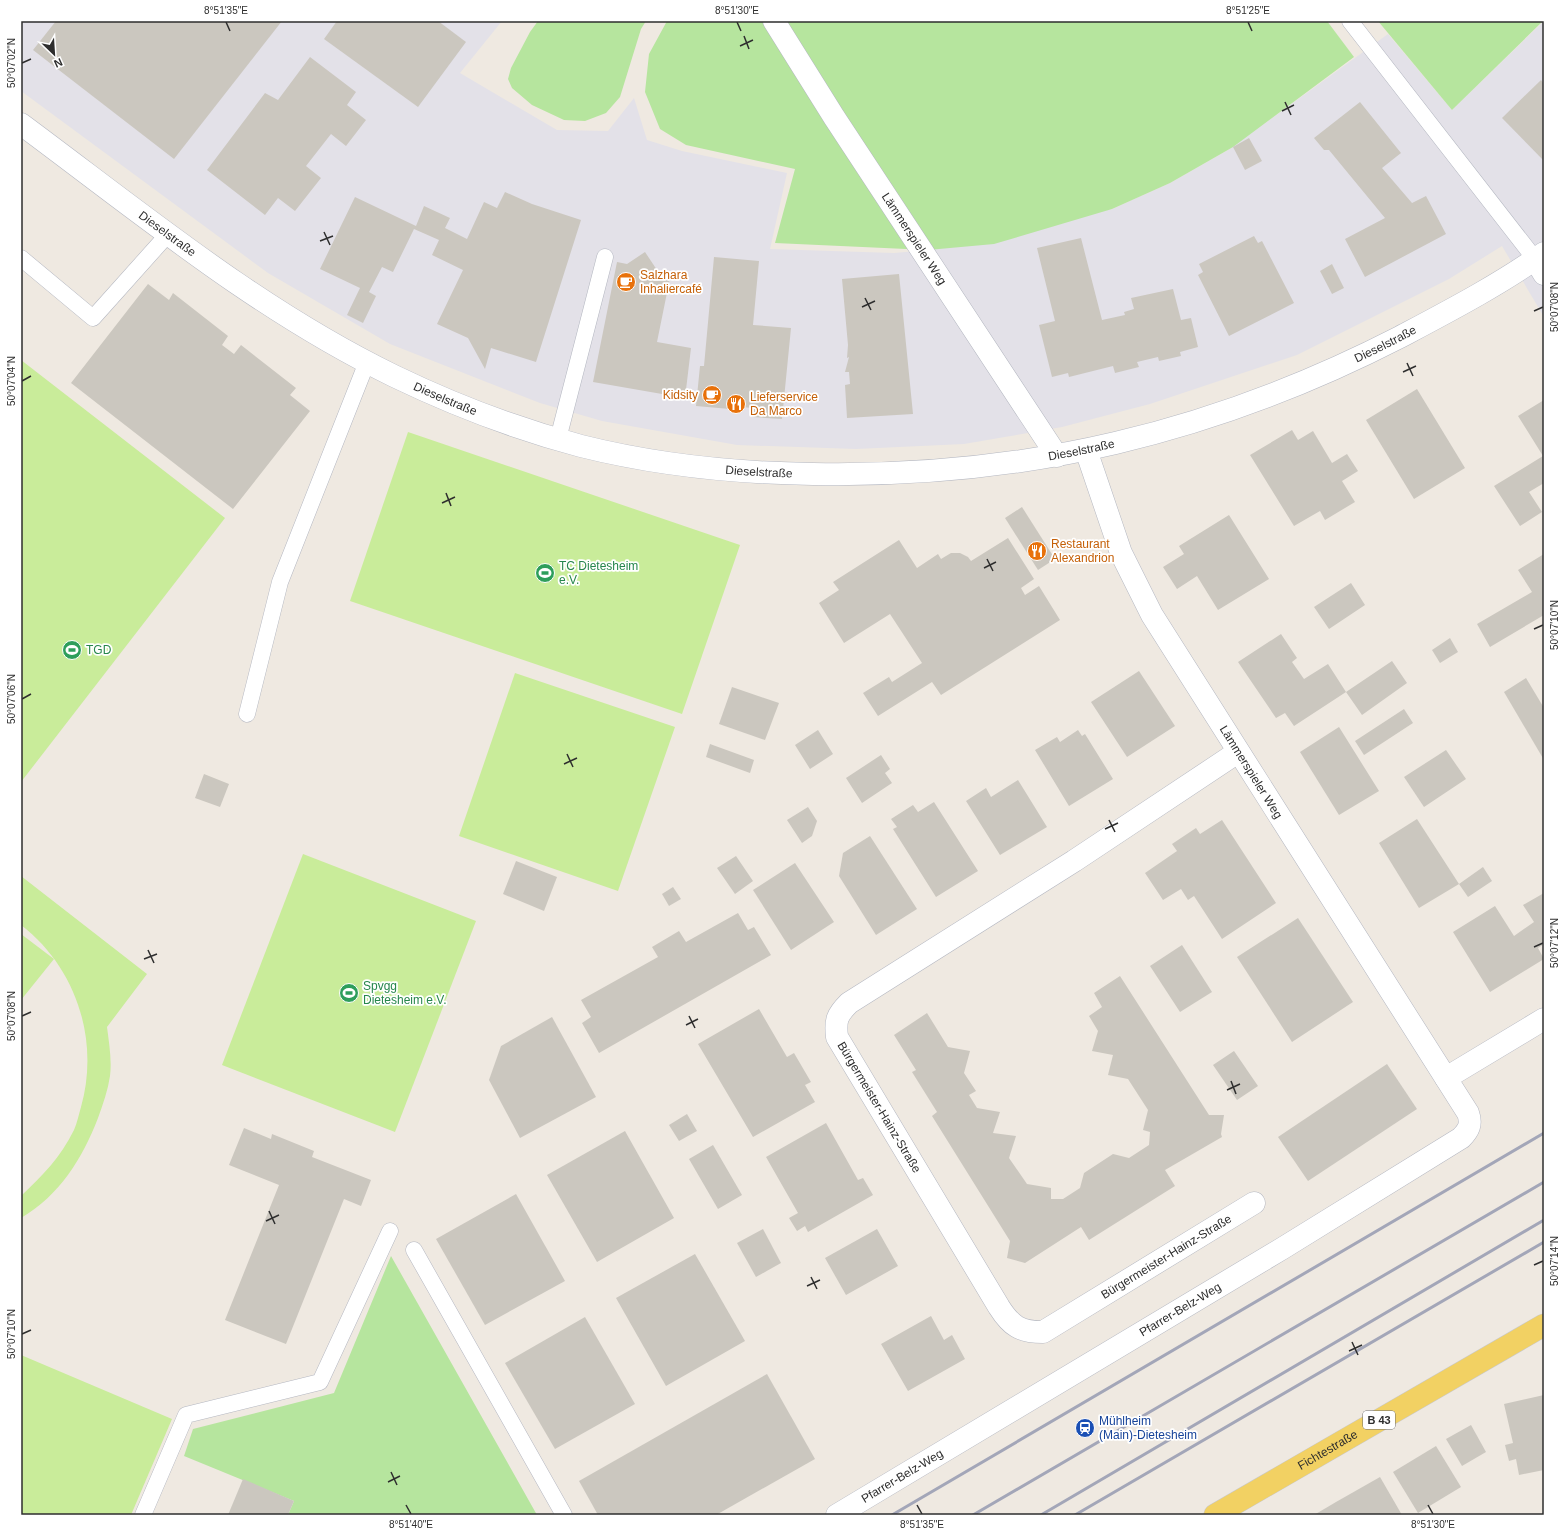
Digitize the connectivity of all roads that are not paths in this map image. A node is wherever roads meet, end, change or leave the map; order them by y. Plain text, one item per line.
1 (774, 21) edge
2 (1350, 21) edge
3 (21, 124) edge
4 (169, 233) junction
5 (605, 257) dead end
6 (21, 258) edge
7 (1541, 262) edge
8 (367, 362) junction
9 (558, 439) junction
10 (1086, 450) junction
11 (1057, 456) junction
12 (247, 714) dead end
13 (1238, 752) junction
14 (1544, 1020) edge
15 (1446, 1078) junction
16 (1254, 1203) dead end
17 (390, 1231) dead end
18 (414, 1250) dead end
19 (1544, 1325) edge
20 (143, 1515) edge
21 (564, 1515) edge
22 (837, 1515) edge
23 (1215, 1515) edge

1 - 11 street, Lämmerspieler Weg
2 - 7 lane
3 - 4 street, Dieselstraße
4 - 6 lane
4 - 8 street, Dieselstraße
5 - 9 lane
7 - 10 street, Dieselstraße
8 - 9 street, Dieselstraße
8 - 12 lane
9 - 11 street, Dieselstraße
10 - 11 street, Dieselstraße
10 - 13 street, Lämmerspieler Weg
13 - 15 street, Lämmerspieler Weg
13 - 16 street, Bürgermeister-Hainz-Straße
14 - 15 street
15 - 22 street, Pfarrer-Belz-Weg
17 - 20 lane
18 - 21 lane
19 - 23 main road, Fichtestraße / B 43

